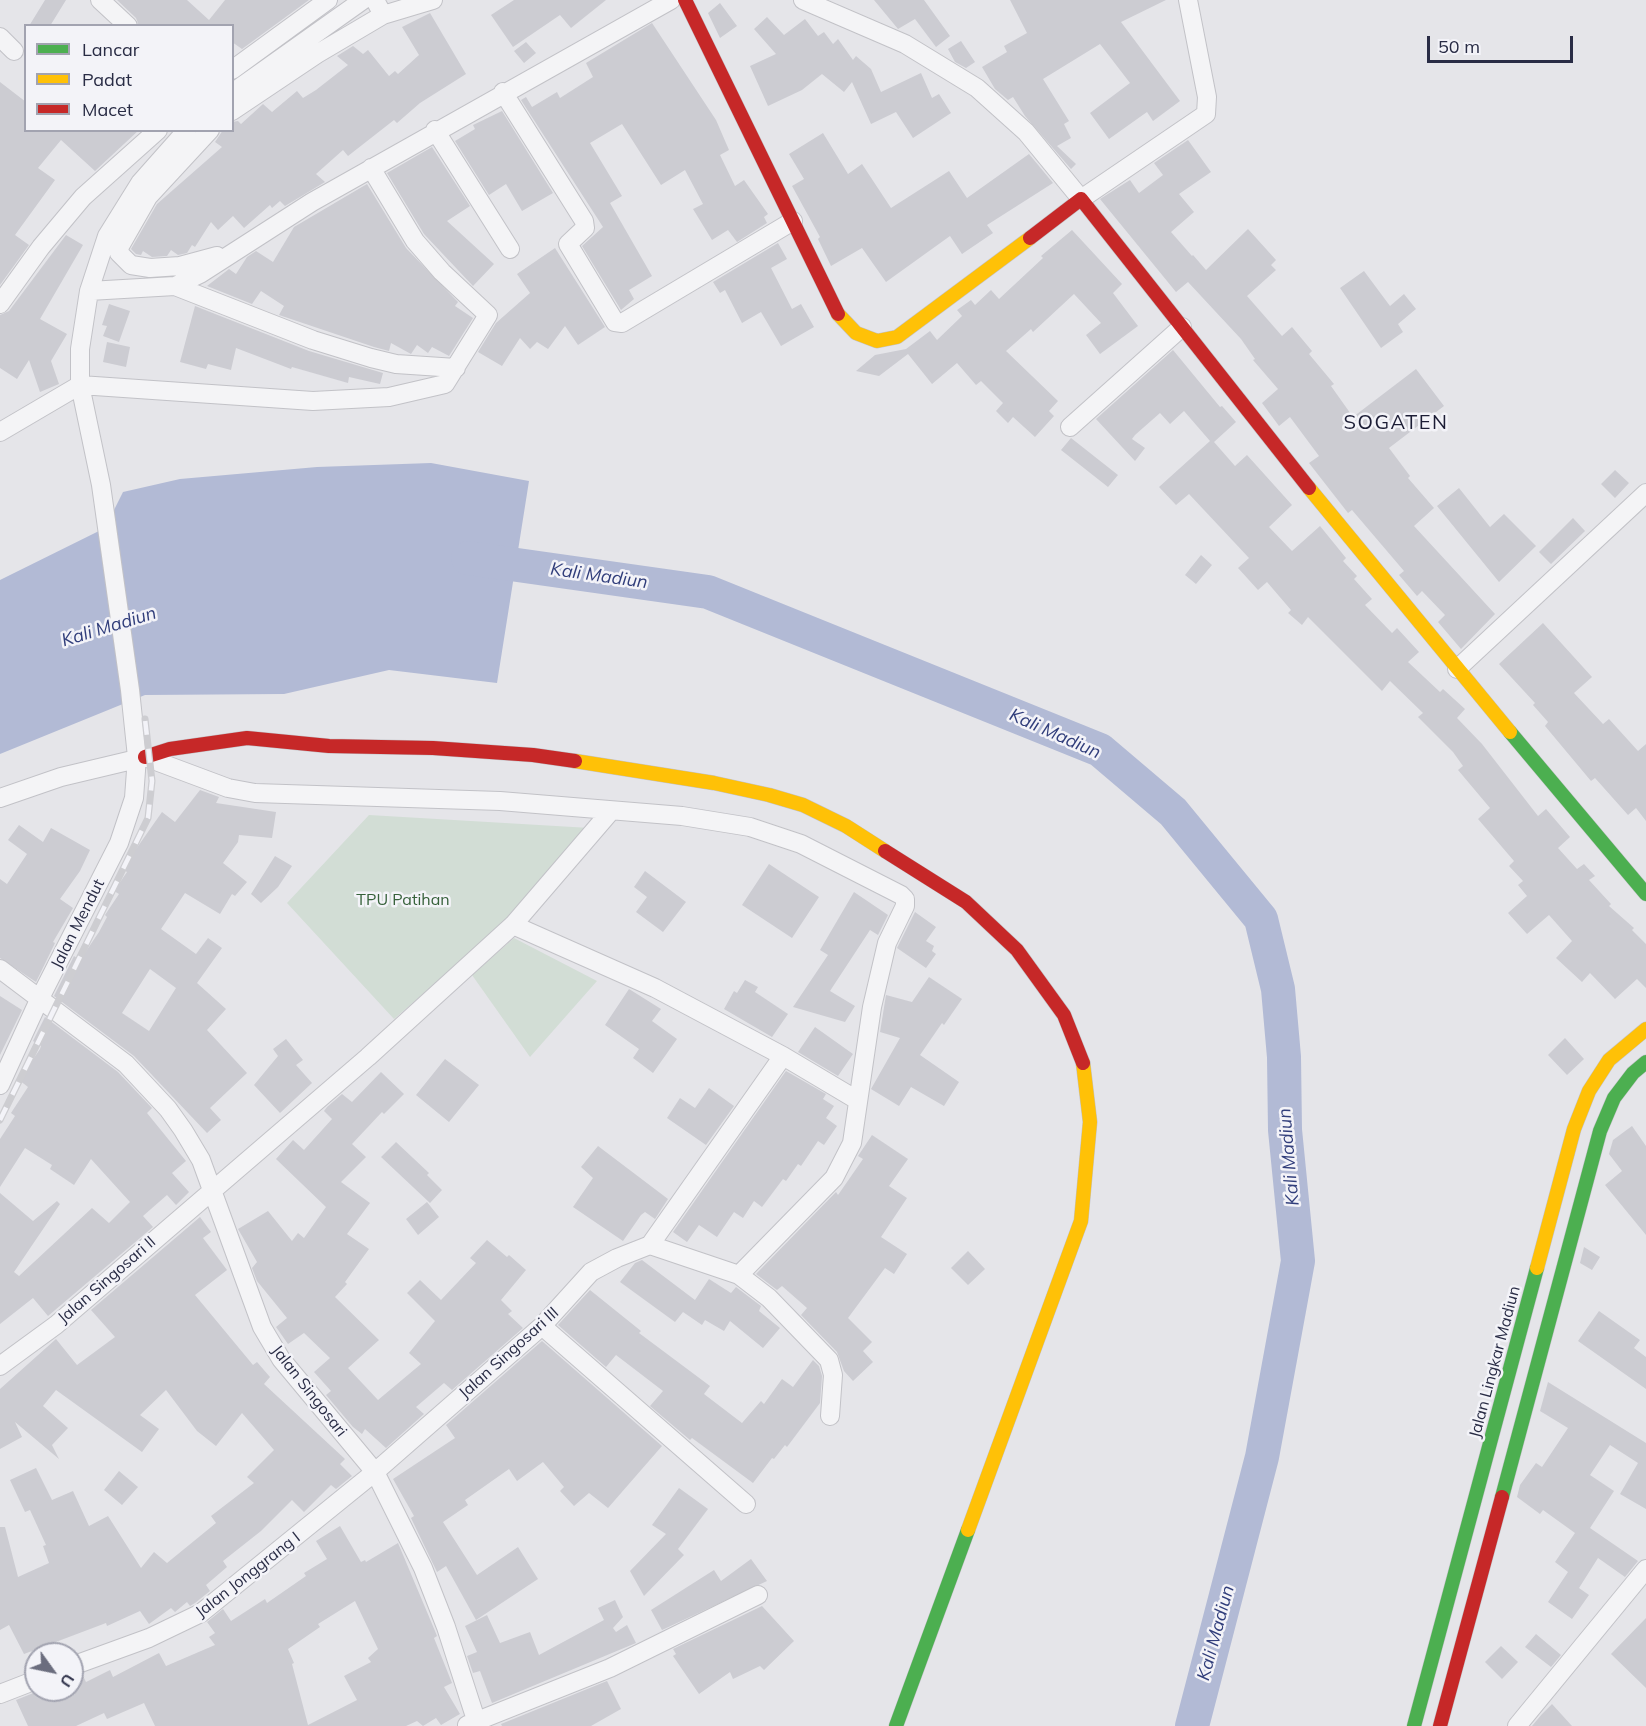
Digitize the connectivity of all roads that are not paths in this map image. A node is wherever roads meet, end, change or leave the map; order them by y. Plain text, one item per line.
1 (328, 0) edge
2 (363, 0) edge
3 (433, 0) edge
4 (671, 0) edge
5 (685, 0) edge
6 (803, 0) edge
7 (1188, 0) edge
8 (106, 2) edge
9 (379, 8) edge
10 (126, 24) edge
11 (0, 37) edge
12 (14, 51) dead end
13 (234, 69) edge
14 (234, 92) edge
15 (503, 92) junction
16 (234, 110) edge
17 (435, 130) junction
18 (156, 132) edge
19 (185, 132) edge
20 (208, 132) edge
21 (370, 168) junction
22 (1081, 199) junction
23 (793, 221) junction
24 (510, 249) dead end
25 (233, 251) junction
26 (175, 286) junction
27 (89, 291) junction
28 (0, 304) edge
29 (1182, 327) junction
30 (456, 368) junction
31 (80, 385) junction
32 (1071, 428) dead end
33 (0, 432) edge
34 (1646, 493) edge
35 (1457, 669) junction
36 (141, 757) junction
37 (0, 798) edge
38 (611, 811) junction
39 (1646, 894) edge
40 (513, 925) junction
41 (0, 969) edge
42 (39, 1000) junction
43 (1646, 1029) edge
44 (783, 1056) junction
45 (1646, 1062) edge
46 (0, 1085) edge
47 (857, 1100) junction
48 (212, 1191) junction
49 (650, 1245) junction
50 (739, 1275) junction
51 (542, 1326) junction
52 (0, 1366) edge
53 (830, 1416) dead end
54 (375, 1472) junction
55 (746, 1504) dead end
56 (1646, 1569) edge
57 (758, 1595) dead end
58 (84, 1662) edge
59 (24, 1685) edge
60 (0, 1694) edge
61 (473, 1725) edge
62 (896, 1726) edge
63 (1414, 1726) edge
64 (1440, 1726) edge
65 (1517, 1726) edge

1 - 13 street
2 - 14 street
3 - 9 street
4 - 15 street
5 - 23 street
6 - 22 street
7 - 22 street
8 - 10 street
9 - 16 street
11 - 12 street
15 - 17 street
15 - 23 street
17 - 21 street
17 - 24 street
18 - 28 street
19 - 27 street, Jalan Mendut
20 - 25 street
21 - 25 street
21 - 30 street
22 - 23 street
22 - 29 street
25 - 26 street
26 - 27 street
26 - 30 street
27 - 31 street, Jalan Mendut
29 - 32 street
29 - 35 street
30 - 31 street
31 - 33 street
31 - 36 street, Jalan Mendut
34 - 35 street
35 - 39 street
36 - 37 street
36 - 38 street
36 - 42 street, Jalan Mendut
36 - 62 street
38 - 40 street, Jalan Singosari II
38 - 47 street
40 - 44 street
40 - 48 street, Jalan Singosari II
41 - 42 street, Jalan Singosari
42 - 46 street, Jalan Mendut
42 - 48 street, Jalan Singosari
43 - 63 street, Jalan Lingkar Madiun
44 - 47 street
44 - 49 street
45 - 64 street
47 - 50 street
48 - 52 street, Jalan Singosari II
48 - 54 street, Jalan Singosari
49 - 50 street
49 - 51 street, Jalan Singosari III
50 - 53 street
51 - 54 street, Jalan Singosari III
51 - 55 street
54 - 58 street, Jalan Jonggrang I
54 - 61 street, Jalan Singosari
56 - 65 street
57 - 61 street
59 - 60 street

